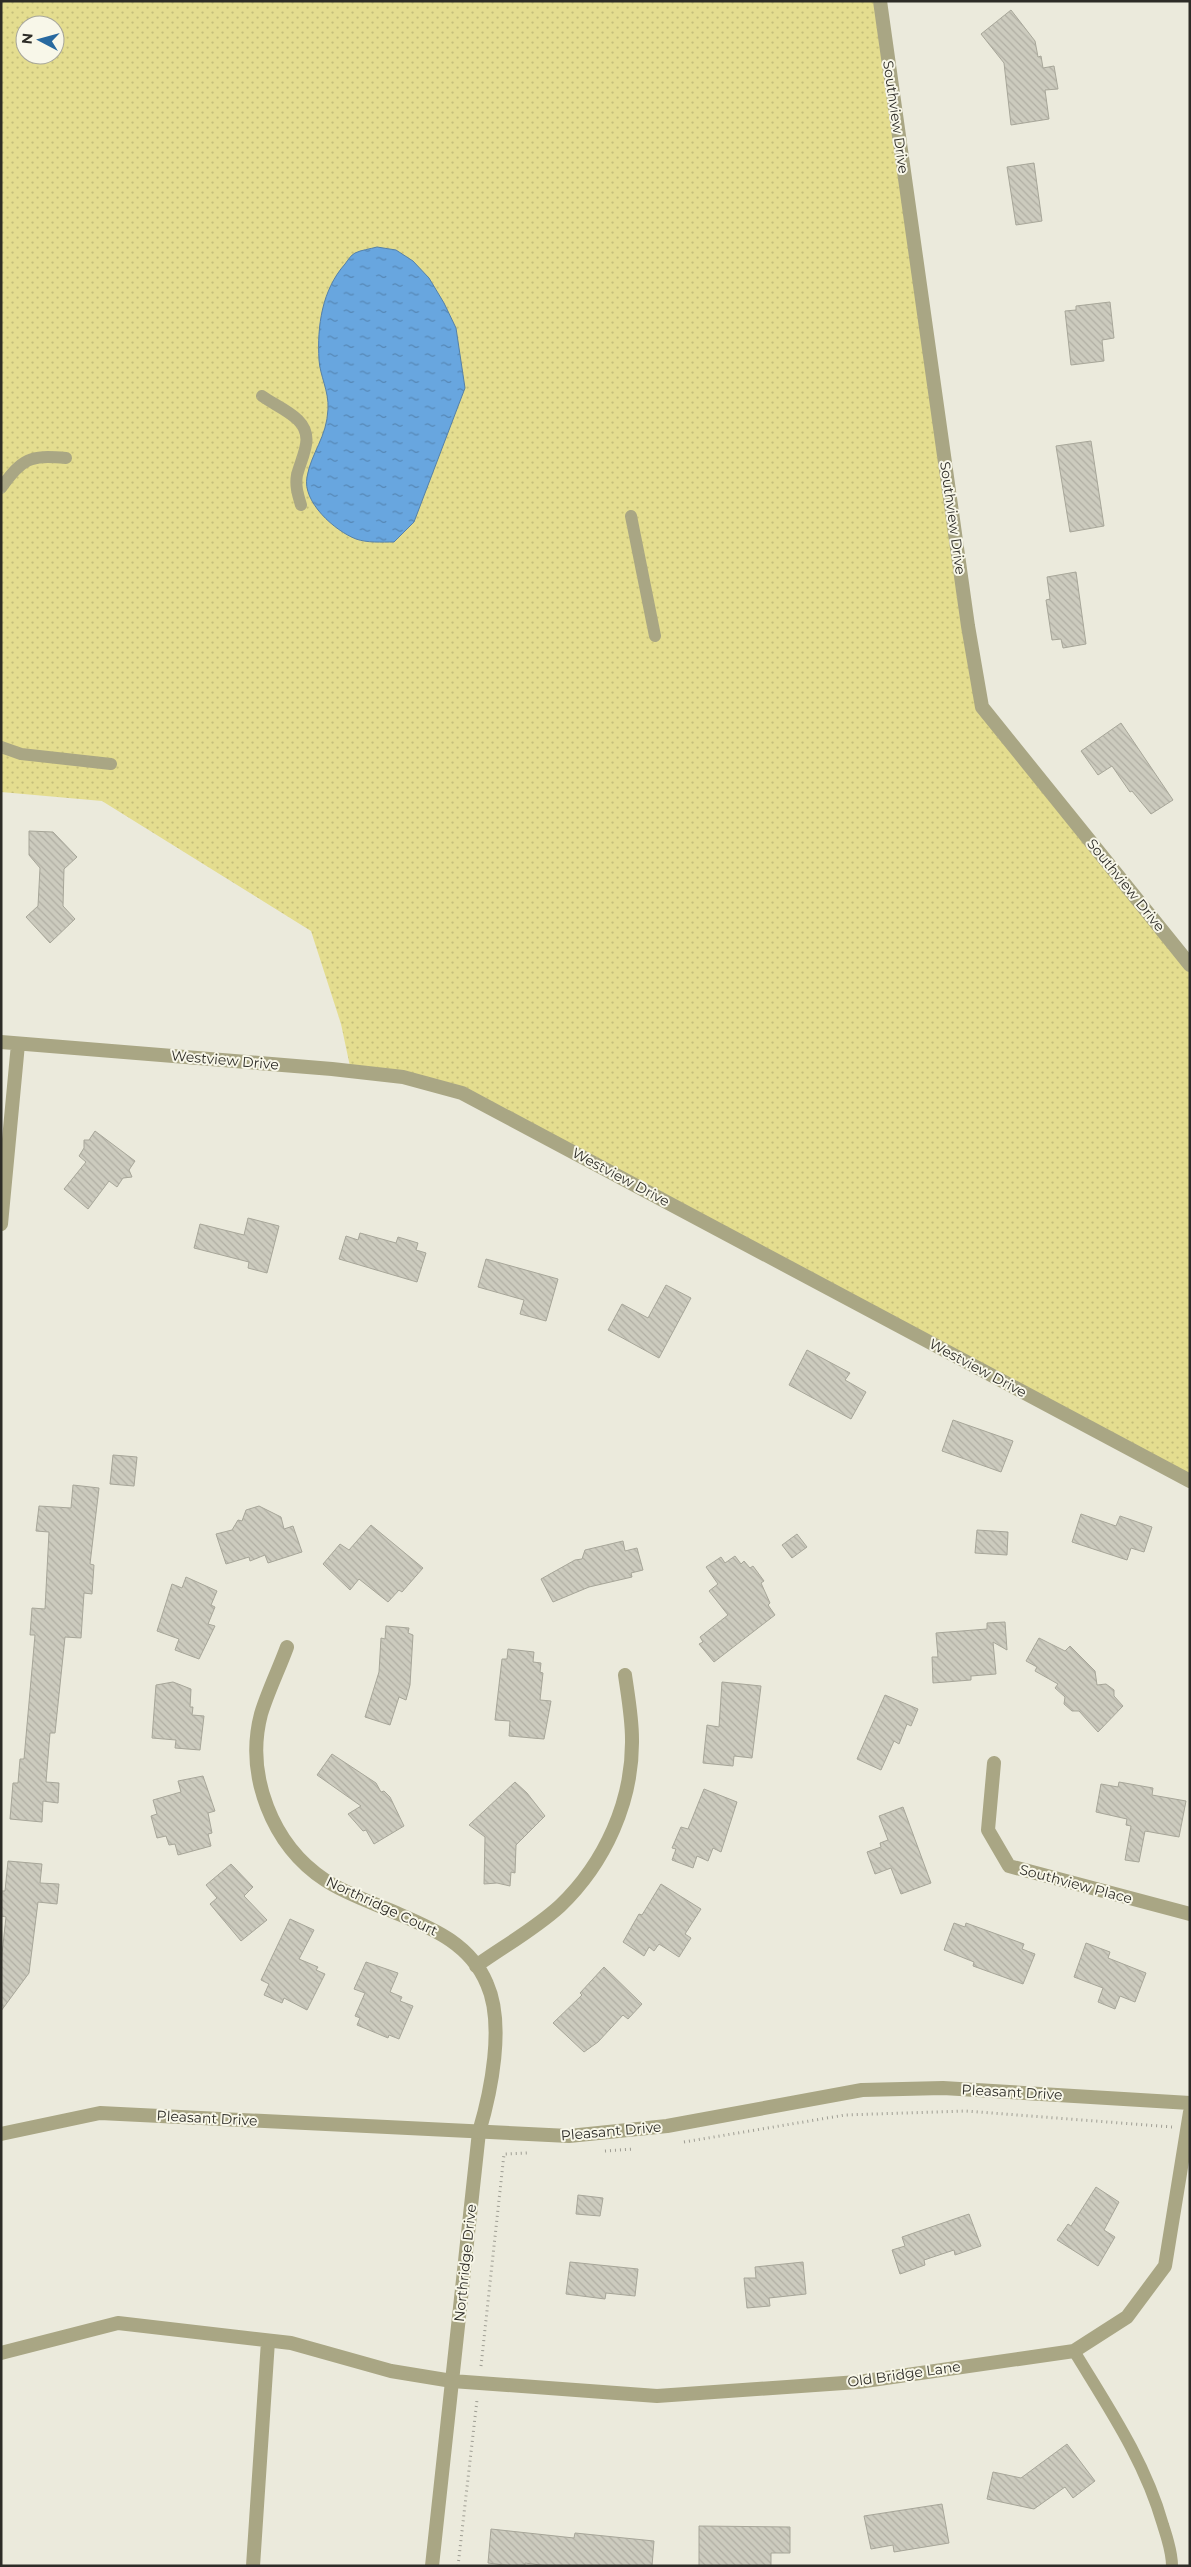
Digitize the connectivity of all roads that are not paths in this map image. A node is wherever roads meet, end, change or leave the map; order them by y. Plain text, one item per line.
1 (880, 1) edge
2 (262, 396) dead end
3 (66, 458) dead end
4 (1, 488) edge
5 (301, 506) dead end
6 (631, 516) dead end
7 (655, 636) dead end
8 (1, 747) edge
9 (111, 764) dead end
10 (1190, 965) edge
11 (1, 1042) edge
12 (18, 1044) junction
13 (1, 1224) edge
14 (1190, 1481) edge
15 (288, 1647) dead end
16 (625, 1674) dead end
17 (994, 1763) dead end
18 (1190, 1914) edge
19 (476, 1966) junction
20 (1190, 2103) edge
21 (1190, 2112) edge
22 (479, 2132) junction
23 (1, 2134) edge
24 (268, 2341) junction
25 (1074, 2351) junction
26 (1, 2353) edge
27 (452, 2382) junction
28 (253, 2566) edge
29 (432, 2566) edge
30 (1172, 2566) edge

1 - 10 street, Southview Drive
2 - 5 lane
3 - 4 lane
6 - 7 lane
8 - 9 lane
11 - 12 street, Westview Drive
12 - 13 street
12 - 14 street, Westview Drive
15 - 19 street, Northridge Court
16 - 19 street
17 - 18 street, Southview Place
19 - 22 street, Northridge Drive
20 - 22 street, Pleasant Drive
21 - 25 street, Old Bridge Lane
22 - 23 street, Pleasant Drive
22 - 27 street, Northridge Drive
24 - 26 street, Old Bridge Lane
24 - 27 street, Old Bridge Lane
24 - 28 street
25 - 27 street, Old Bridge Lane
25 - 30 lane
27 - 29 street, Northridge Drive

